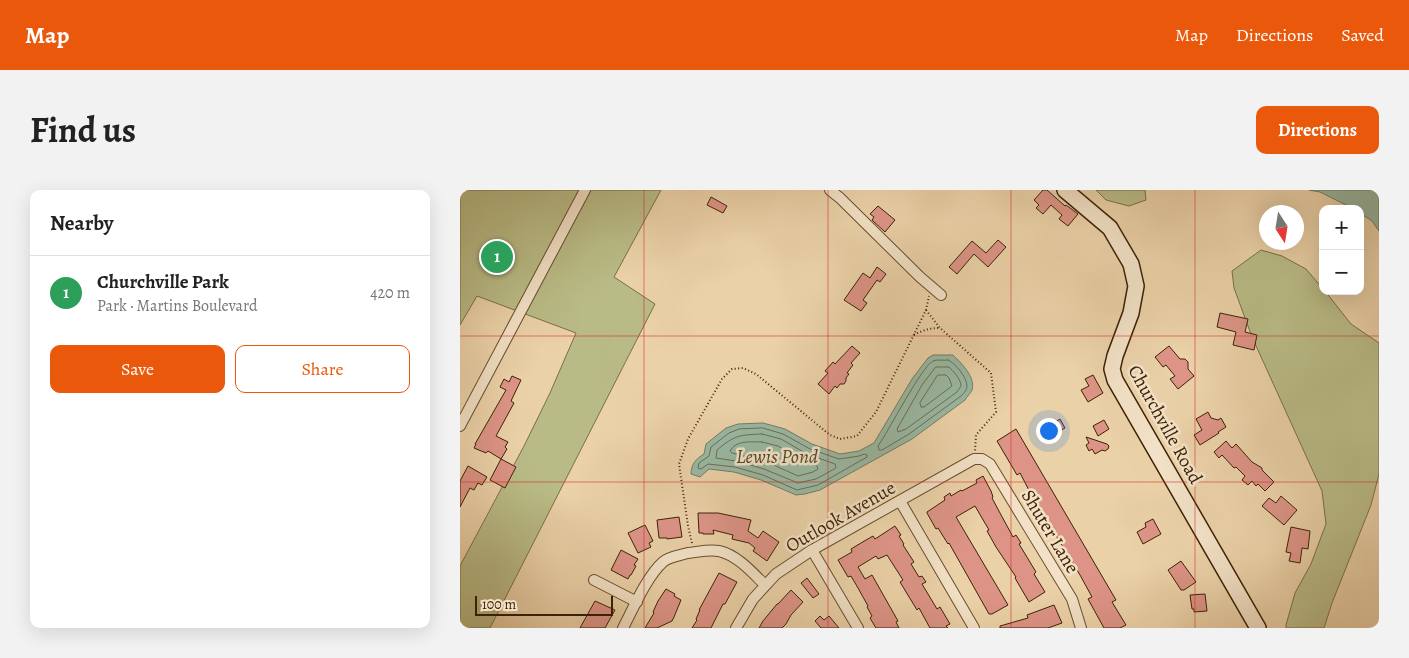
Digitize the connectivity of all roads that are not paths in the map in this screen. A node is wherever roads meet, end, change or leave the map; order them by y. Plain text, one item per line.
1 (585, 190) edge
2 (830, 190) edge
3 (1065, 190) edge
4 (843, 194) edge
5 (941, 295) dead end
6 (460, 426) edge
7 (978, 459) joint
8 (900, 501) junction
9 (812, 550) junction
10 (594, 580) dead end
11 (765, 585) junction
12 (637, 602) junction
13 (623, 628) edge
14 (736, 628) edge
15 (858, 628) edge
16 (974, 628) edge
17 (1082, 628) edge
18 (1258, 628) edge

1 - 6 street
2 - 4 street
3 - 18 street, Churchville Road
4 - 5 street
7 - 8 street, Outlook Avenue
7 - 17 street, Shuter Lane
8 - 9 street, Outlook Avenue
8 - 16 street
9 - 11 street, Outlook Avenue
9 - 15 street
10 - 12 street
11 - 12 street
11 - 14 street, Outlook Avenue
12 - 13 street

